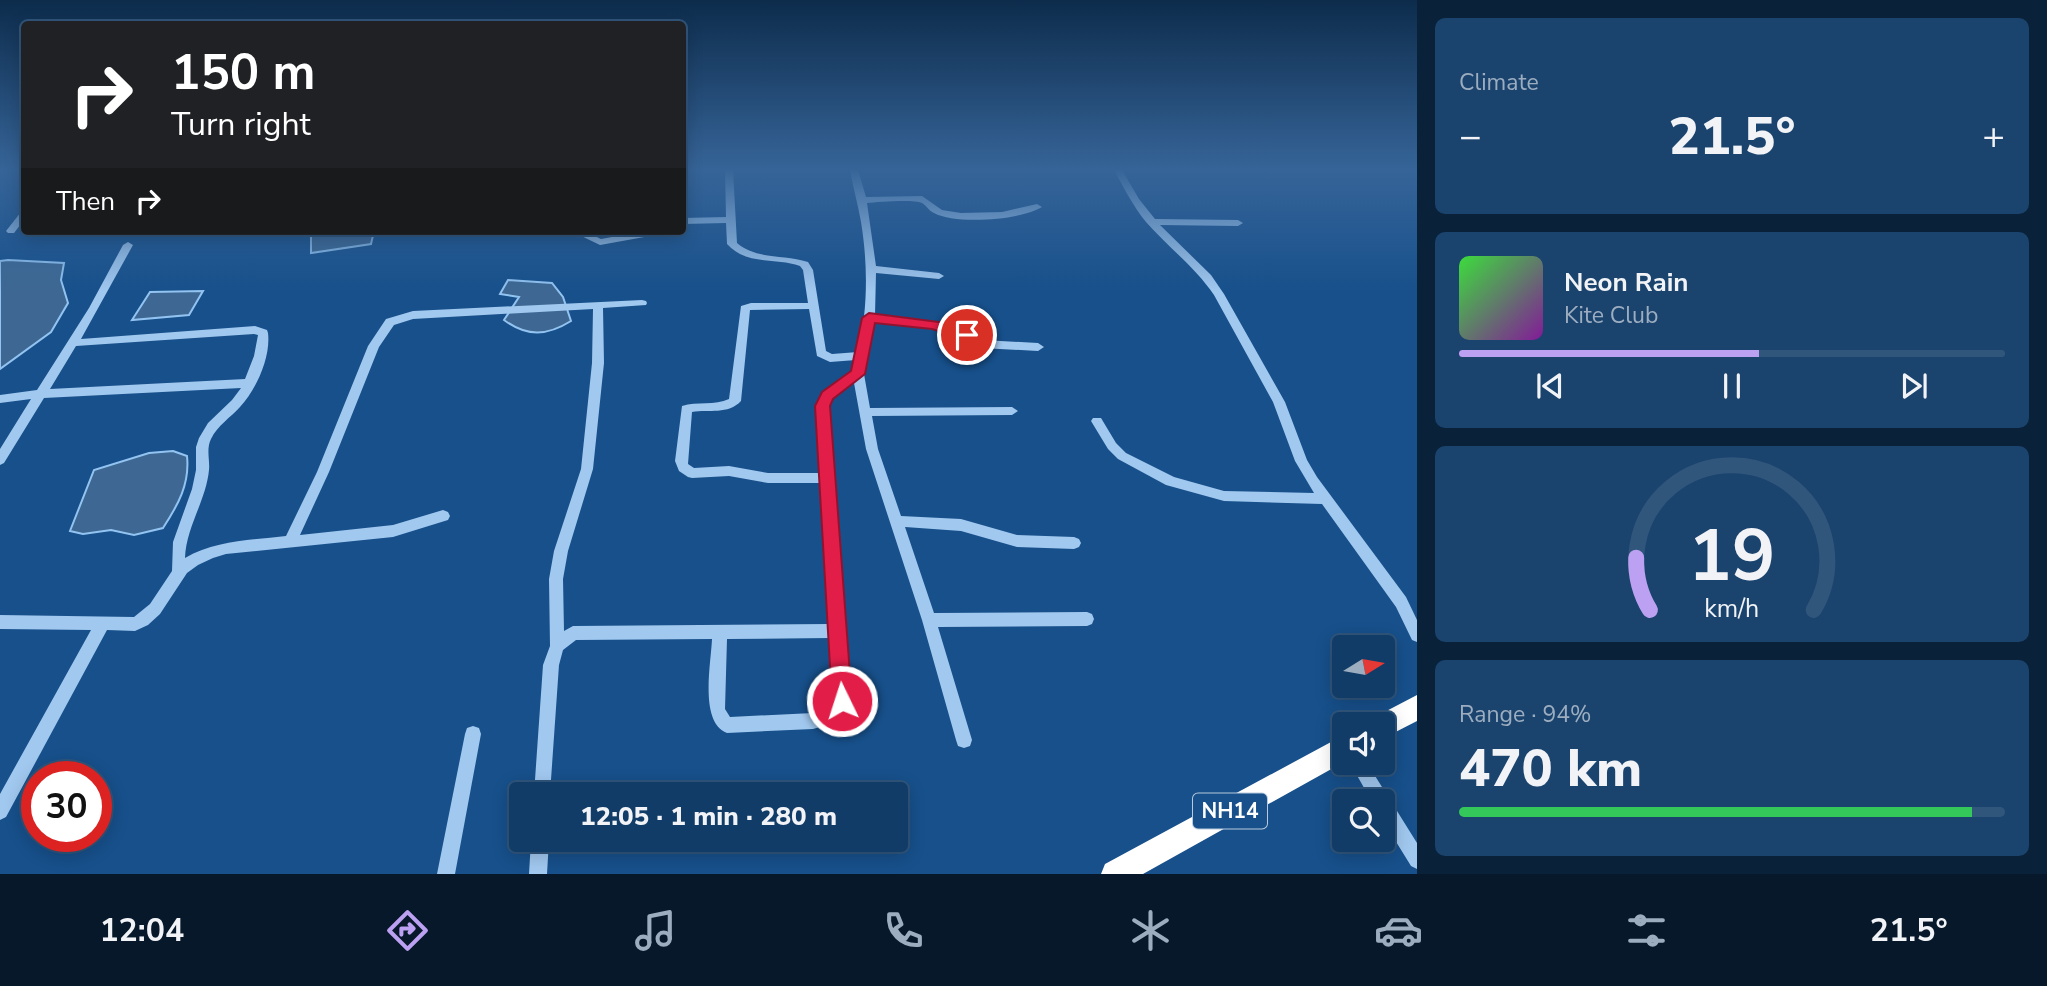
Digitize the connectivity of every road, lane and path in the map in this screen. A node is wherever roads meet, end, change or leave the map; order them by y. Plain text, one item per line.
1 (731, 211) edge
2 (864, 211) edge
3 (939, 211) edge
4 (1026, 211) edge
5 (1144, 211) edge
6 (21, 218) edge
7 (732, 220) junction
8 (686, 221) edge
9 (1153, 222) junction
10 (1238, 223) dead end
11 (11, 231) dead end
12 (585, 235) edge
13 (639, 235) edge
14 (128, 245) dead end
15 (873, 269) junction
16 (939, 276) dead end
17 (642, 303) dead end
18 (598, 306) junction
19 (813, 306) junction
20 (869, 318) junction
21 (71, 343) junction
22 (1038, 347) dead end
23 (863, 355) junction
24 (858, 374) junction
25 (249, 383) junction
26 (39, 394) junction
27 (0, 399) edge
28 (1012, 411) dead end
29 (864, 412) junction
30 (1097, 421) dead end
31 (0, 460) edge
32 (828, 478) junction
33 (1325, 499) junction
34 (443, 516) dead end
35 (896, 521) junction
36 (290, 542) junction
37 (1074, 542) dead end
38 (179, 572) junction
39 (1087, 619) dead end
40 (929, 620) junction
41 (0, 622) edge
42 (103, 623) junction
43 (720, 631) junction
44 (837, 631) junction
45 (1417, 635) edge
46 (557, 646) junction
47 (1417, 708) edge
48 (1395, 720) edge
49 (473, 734) dead end
50 (964, 740) dead end
51 (1332, 755) edge
52 (543, 782) edge
53 (0, 811) edge
54 (1395, 824) edge
55 (539, 852) edge
56 (1417, 860) edge
57 (446, 874) edge
58 (538, 874) edge
59 (1115, 874) edge

1 - 7 street
2 - 15 street
3 - 4 street
5 - 9 street
6 - 11 street
7 - 8 street
7 - 19 street
9 - 10 street
9 - 33 street
12 - 13 street
14 - 21 street
15 - 16 street
15 - 20 street
17 - 18 street
18 - 36 street
18 - 46 street
19 - 23 street
19 - 32 street
20 - 22 street
20 - 23 street
21 - 25 street
21 - 26 street
23 - 24 street
24 - 29 street
24 - 32 street
25 - 26 street
25 - 38 street
26 - 27 street
26 - 31 street
28 - 29 street
29 - 35 street
30 - 33 street
32 - 44 street
33 - 45 street
34 - 36 street
35 - 37 street
35 - 40 street
36 - 38 street
38 - 42 street
39 - 40 street
40 - 50 street
41 - 42 street
42 - 53 street
43 - 44 street
43 - 44 street
43 - 46 street
46 - 52 street
47 - 48 highway
49 - 57 street
51 - 59 highway, NH14
54 - 56 street
55 - 58 street

